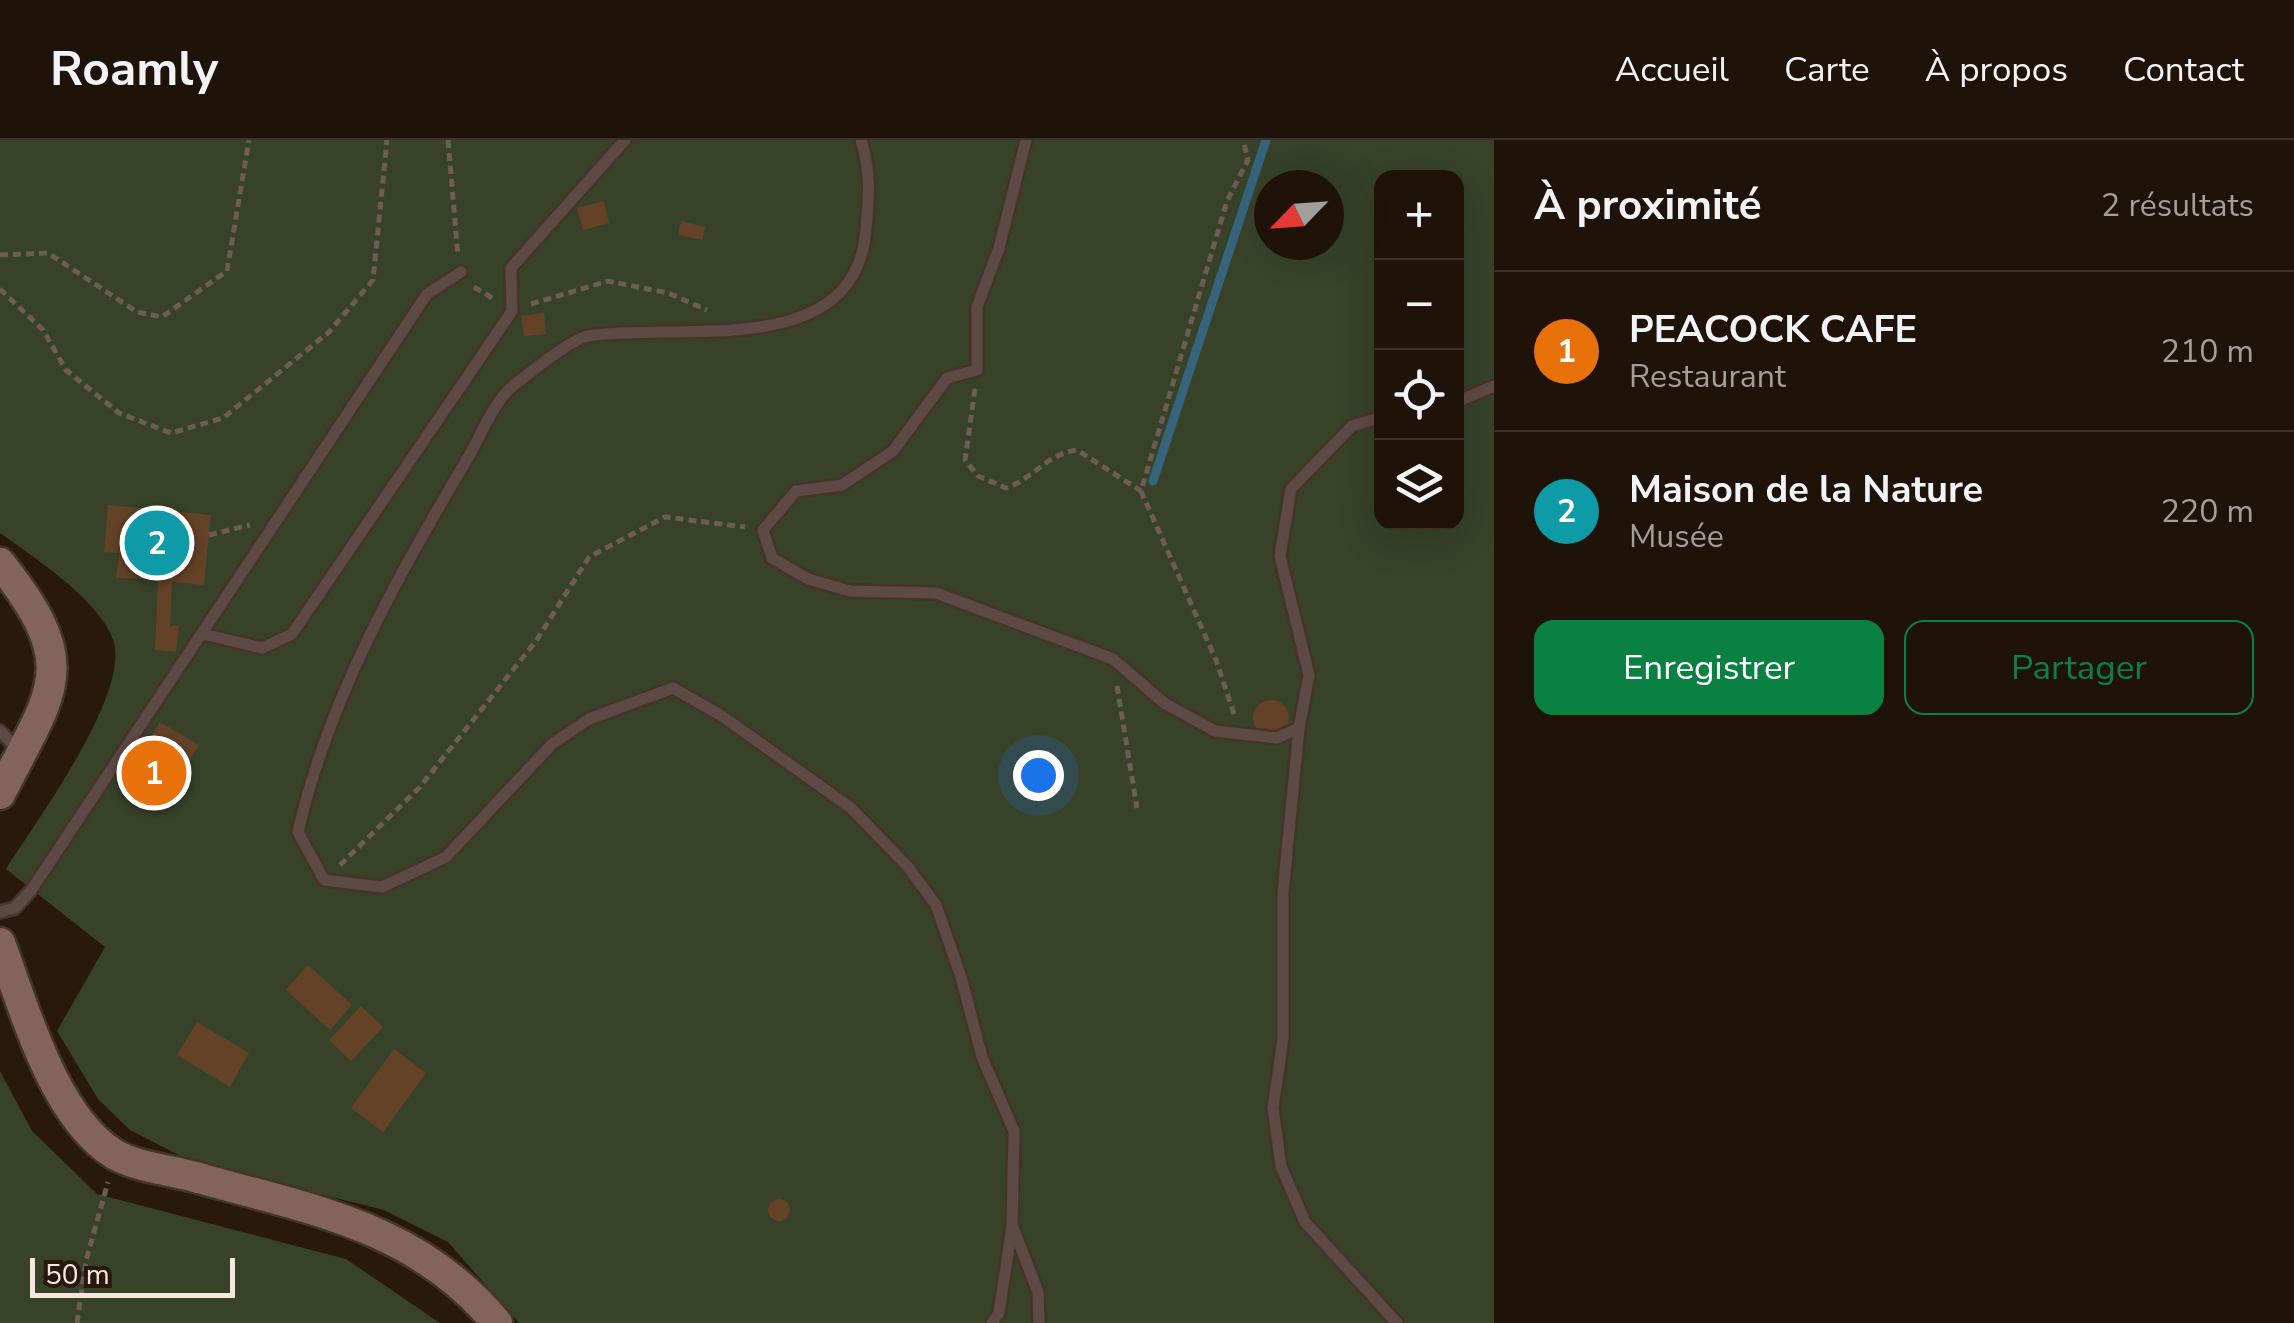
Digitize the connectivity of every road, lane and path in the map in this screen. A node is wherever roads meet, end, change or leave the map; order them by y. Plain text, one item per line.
1 (249, 140) edge
2 (388, 140) edge
3 (448, 140) edge
4 (625, 140) edge
5 (861, 140) edge
6 (1026, 140) edge
7 (1243, 140) edge
8 (0, 255) edge
9 (461, 272) junction
10 (0, 289) edge
11 (512, 311) junction
12 (754, 331) junction
13 (978, 370) junction
14 (1494, 386) edge
15 (1464, 399) edge
16 (1374, 419) edge
17 (1141, 491) junction
18 (282, 517) junction
19 (763, 530) junction
20 (209, 535) dead end
21 (0, 564) edge
22 (203, 634) junction
23 (1113, 659) junction
24 (1299, 728) junction
25 (1240, 731) junction
26 (10, 742) edge
27 (0, 794) edge
28 (1138, 808) dead end
29 (324, 880) junction
30 (0, 912) edge
31 (0, 943) edge
32 (115, 1155) junction
33 (1012, 1225) junction
34 (77, 1323) edge
35 (496, 1323) edge
36 (992, 1323) edge
37 (1039, 1323) edge
38 (1397, 1323) edge

1 - 8 path
2 - 10 path
3 - 9 path
4 - 11 lane
5 - 12 lane
6 - 13 lane
7 - 17 path
9 - 11 path
9 - 18 lane
11 - 12 path
11 - 22 lane
12 - 29 lane
13 - 17 path
13 - 19 lane
14 - 15 lane
16 - 24 lane
17 - 25 path
18 - 20 path
18 - 22 lane
19 - 23 lane
19 - 29 path
21 - 26 main road
22 - 30 lane
23 - 25 lane
23 - 28 path
24 - 25 lane
24 - 38 lane
26 - 27 main road
29 - 33 lane
31 - 32 main road
32 - 34 path
32 - 35 main road
33 - 36 lane
33 - 37 lane

